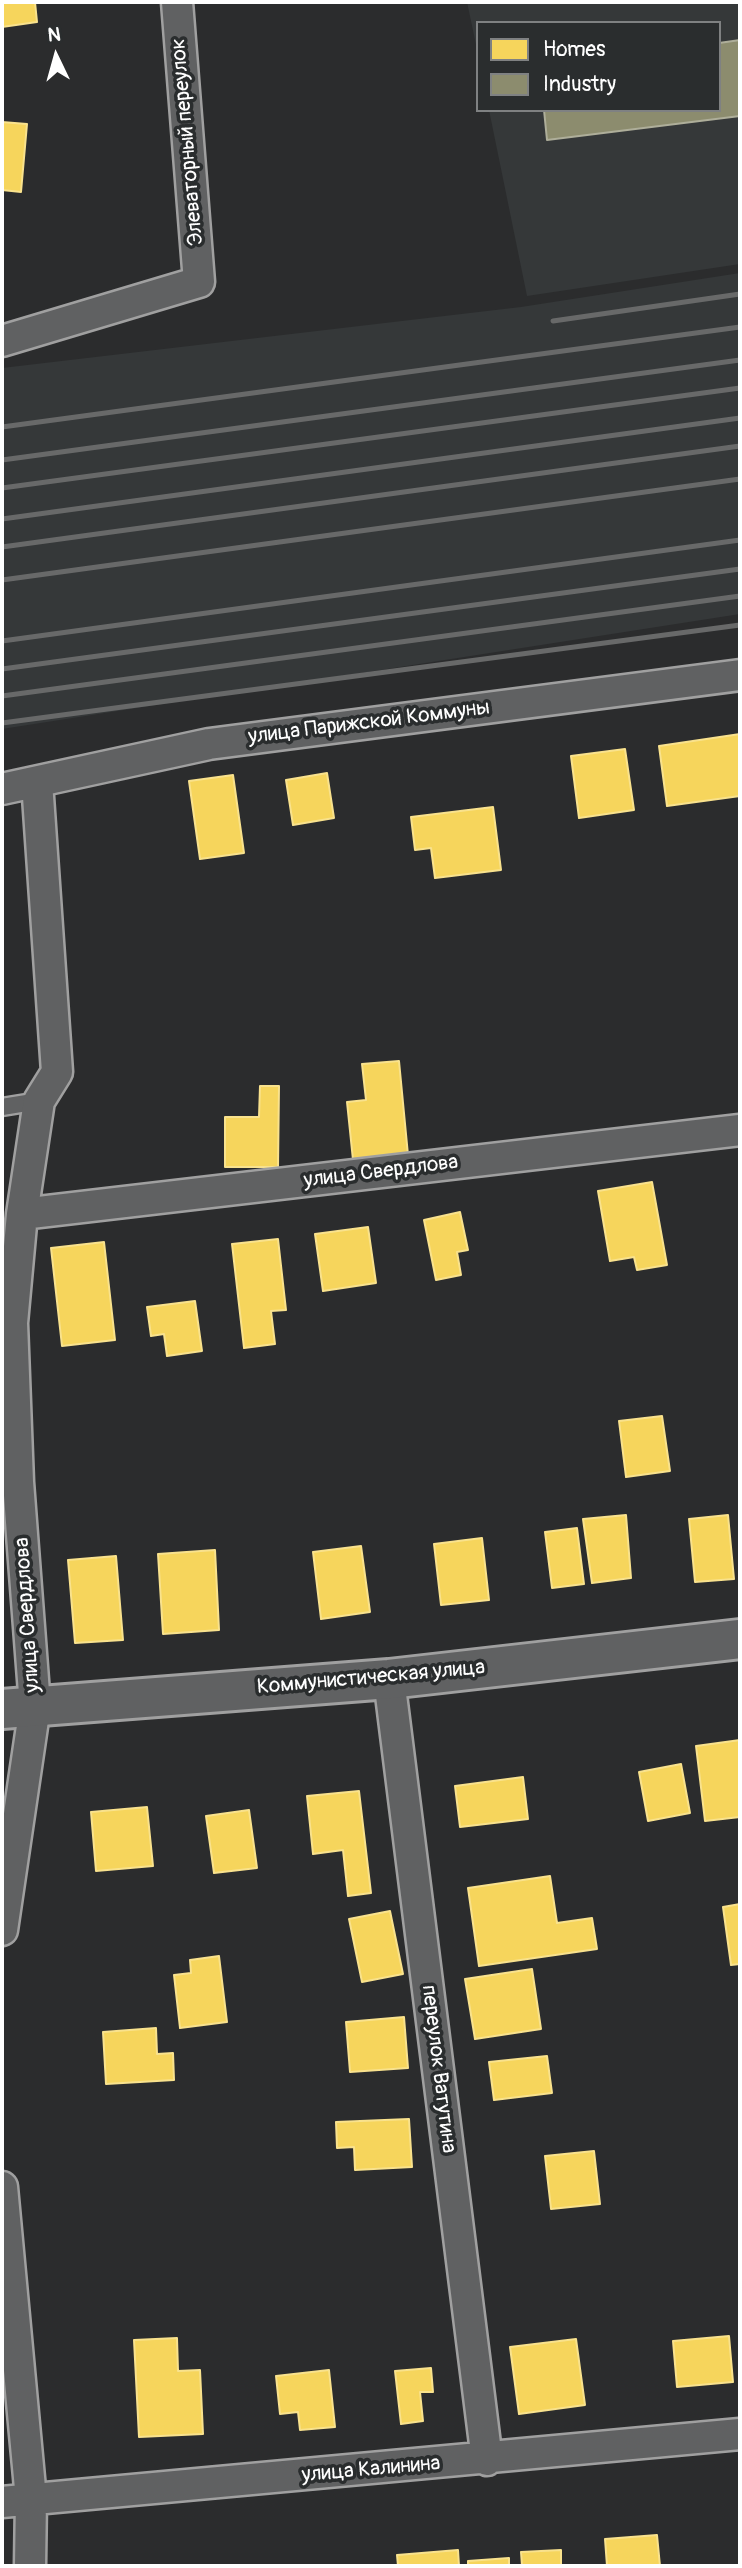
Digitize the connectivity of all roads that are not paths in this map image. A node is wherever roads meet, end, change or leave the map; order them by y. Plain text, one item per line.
1 (177, 2) edge
2 (2, 341) edge
3 (740, 675) edge
4 (37, 782) junction
5 (2, 789) edge
6 (39, 1101) junction
7 (2, 1107) edge
8 (740, 1130) edge
9 (22, 1214) junction
10 (740, 1639) edge
11 (388, 1679) junction
12 (19, 1708) edge
13 (2, 1930) edge
14 (2, 2188) edge
15 (740, 2434) edge
16 (487, 2459) junction
17 (16, 2501) edge
18 (30, 2566) edge

1 - 2 street, Элеваторный переулок
3 - 4 street, улица Парижской Коммуны
4 - 5 street, улица Парижской Коммуны
4 - 6 street, улица Свердлова
6 - 7 lane
6 - 9 street, улица Свердлова
8 - 9 street, улица Свердлова
9 - 12 street, улица Свердлова
10 - 11 street, Коммунистическая улица
11 - 12 street, Коммунистическая улица
11 - 16 street, переулок Ватутина
12 - 13 street, улица Свердлова
14 - 17 street
15 - 16 street, улица Калинина
16 - 17 street, улица Калинина
17 - 18 street

